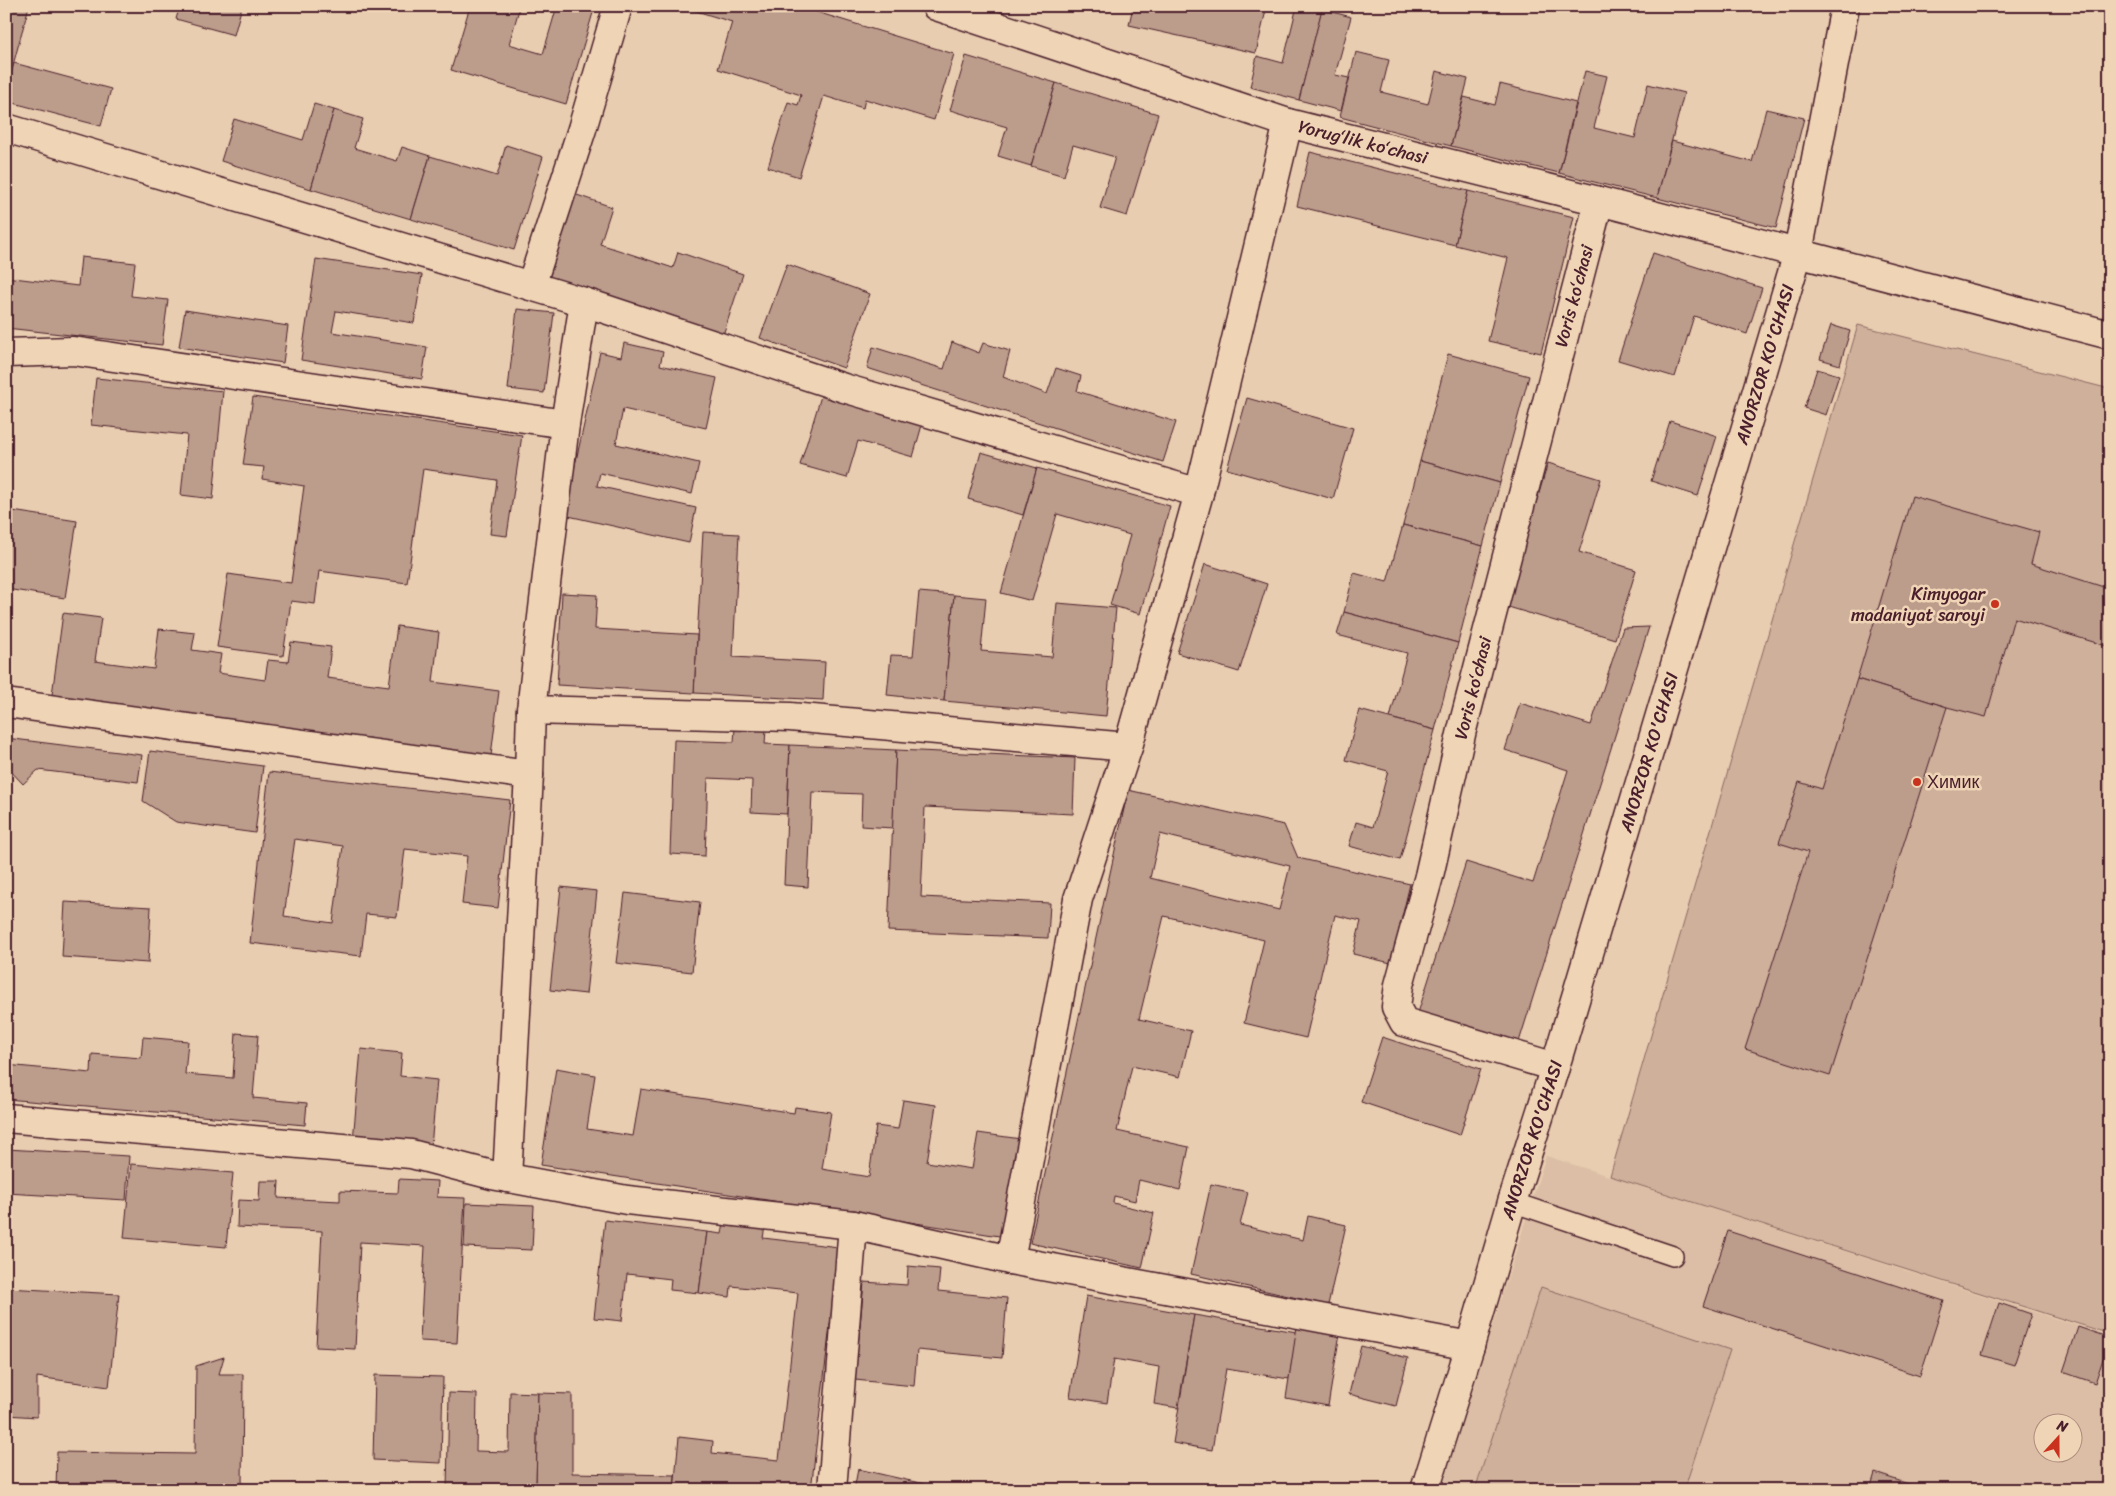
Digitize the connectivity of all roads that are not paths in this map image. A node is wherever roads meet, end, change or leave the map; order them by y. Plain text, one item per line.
1 (618, 6) edge
2 (936, 6) edge
3 (1845, 6) edge
4 (1288, 123) junction
5 (6, 128) edge
6 (1599, 201) junction
7 (1798, 253) junction
8 (531, 286) junction
9 (584, 302) junction
10 (2110, 335) edge
11 (6, 353) edge
12 (565, 424) junction
13 (1198, 493) junction
14 (6, 703) edge
15 (531, 710) junction
16 (1128, 748) junction
17 (529, 775) junction
18 (1555, 1067) junction
19 (6, 1118) edge
20 (507, 1178) junction
21 (1512, 1202) junction
22 (853, 1225) junction
23 (1673, 1256) dead end
24 (1010, 1260) junction
25 (1470, 1346) junction
26 (832, 1490) edge
27 (1425, 1490) edge

1 - 8 street
2 - 4 street, Yorugʻlik koʻchasi
3 - 7 street, ANORZOR KO'CHASI
4 - 6 street, Yorugʻlik koʻchasi
4 - 13 street
5 - 8 street
6 - 7 street, Yorugʻlik koʻchasi
6 - 18 street, Voris koʻchasi
7 - 10 street, Yorugʻlik koʻchasi
7 - 18 street, ANORZOR KO'CHASI
8 - 9 street
9 - 12 street
9 - 13 street
11 - 12 street
12 - 15 street
13 - 16 street
14 - 17 street
15 - 16 street
15 - 17 street
16 - 24 street
17 - 20 street
18 - 21 street, ANORZOR KO'CHASI
19 - 20 street
20 - 22 street
21 - 23 lane
21 - 25 street, ANORZOR KO'CHASI
22 - 24 street
22 - 26 street
24 - 25 street
25 - 27 street, ANORZOR KO'CHASI

